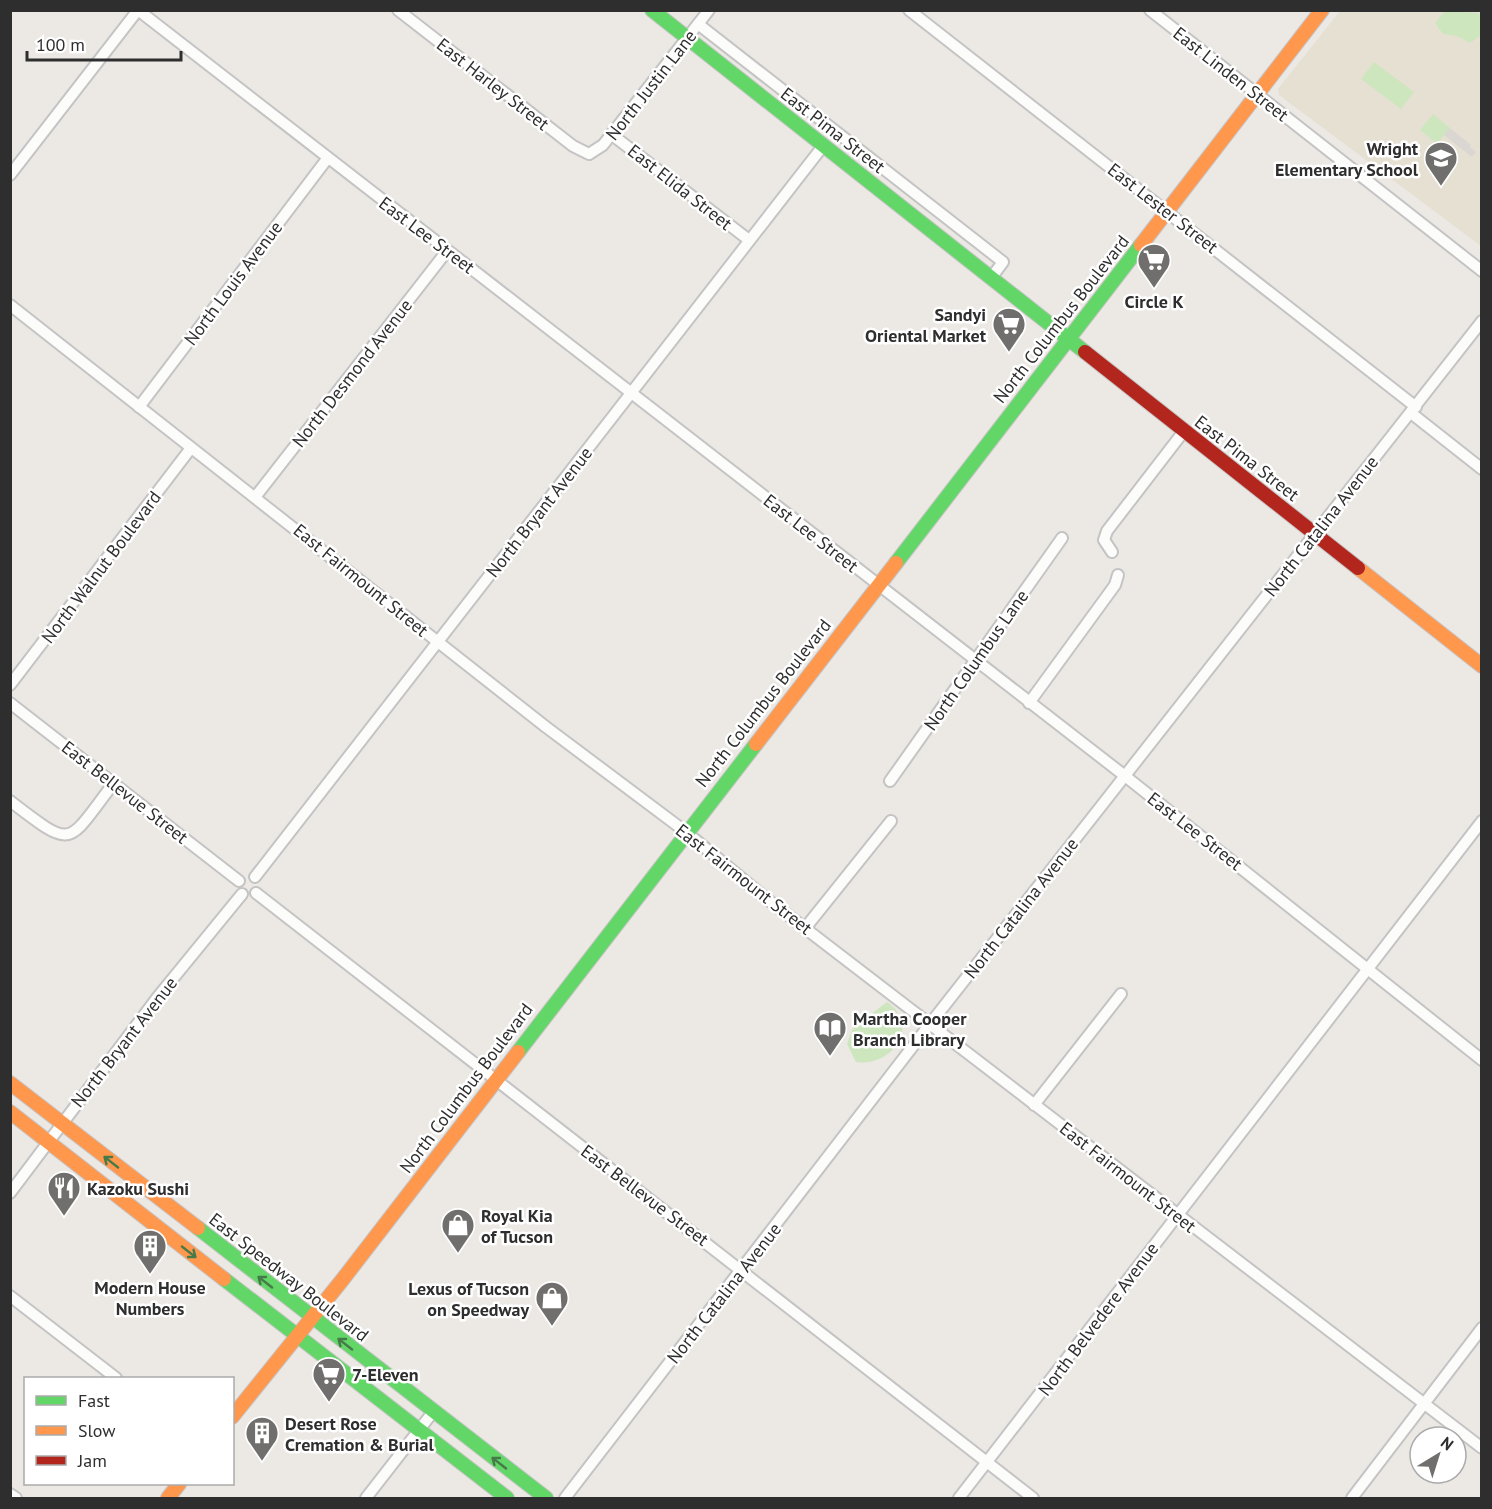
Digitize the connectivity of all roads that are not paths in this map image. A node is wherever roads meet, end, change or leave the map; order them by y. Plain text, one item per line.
1 (398, 10) edge
2 (652, 10) edge
3 (709, 10) edge
4 (909, 10) edge
5 (1150, 10) edge
6 (1322, 10) edge
7 (138, 11) edge
8 (698, 24) junction
9 (687, 38) junction
10 (1257, 95) junction
11 (611, 134) junction
12 (824, 146) junction
13 (589, 154) joint
14 (327, 159) junction
15 (10, 175) edge
16 (1167, 210) junction
17 (749, 240) junction
18 (447, 251) junction
19 (1482, 271) edge
20 (991, 278) junction
21 (10, 305) edge
22 (1482, 321) edge
23 (1068, 339) junction
24 (631, 393) junction
25 (138, 406) junction
26 (1413, 410) junction
27 (1184, 431) junction
28 (191, 448) junction
29 (1482, 469) edge
30 (256, 496) junction
31 (1315, 534) junction
32 (1062, 538) dead end
33 (1112, 552) dead end
34 (1118, 575) dead end
35 (878, 584) junction
36 (438, 642) junction
37 (976, 661) junction
38 (1482, 666) edge
39 (10, 685) edge
40 (10, 703) edge
41 (1029, 703) junction
42 (1125, 776) junction
43 (890, 780) dead end
44 (113, 784) junction
45 (10, 801) edge
46 (891, 820) dead end
47 (1482, 820) edge
48 (686, 832) junction
49 (255, 877) junction
50 (239, 881) junction
51 (256, 893) junction
52 (242, 894) junction
53 (806, 927) junction
54 (1369, 968) junction
55 (1121, 994) dead end
56 (930, 1024) junction
57 (1482, 1060) edge
58 (495, 1080) junction
59 (10, 1083) edge
60 (1034, 1105) junction
61 (10, 1112) edge
62 (62, 1123) junction
63 (48, 1142) junction
64 (10, 1193) edge
65 (1177, 1215) junction
66 (742, 1270) junction
67 (10, 1296) edge
68 (311, 1318) junction
69 (1482, 1328) edge
70 (297, 1336) junction
71 (115, 1377) edge
72 (1425, 1404) junction
73 (433, 1412) junction
74 (234, 1415) edge
75 (418, 1431) junction
76 (1482, 1448) edge
77 (987, 1463) junction
78 (178, 1485) edge
79 (10, 1494) edge
80 (16, 1498) edge
81 (168, 1498) edge
82 (366, 1498) edge
83 (507, 1498) edge
84 (546, 1498) edge
85 (565, 1498) edge
86 (959, 1498) edge
87 (1033, 1498) edge
88 (1352, 1498) edge

1 - 13 street, East Harley Street
2 - 9 street, East Pima Street
3 - 8 street, North Justin Lane
4 - 16 street, East Lester Street
5 - 10 street, East Linden Street
6 - 10 street, North Columbus Boulevard
7 - 14 street, East Lee Street
7 - 15 street
8 - 9 street, North Justin Lane
8 - 20 street, East Pima Street
9 - 11 street, North Justin Lane
9 - 12 street, East Pima Street
10 - 16 street, North Columbus Boulevard
10 - 19 street, East Linden Street
11 - 13 street, North Justin Lane
11 - 17 street, East Elida Street
12 - 17 street, North Bryant Avenue
12 - 20 street, East Pima Street
14 - 18 street, East Lee Street
14 - 25 street, North Louis Avenue
16 - 23 street, North Columbus Boulevard
16 - 26 street, East Lester Street
17 - 24 street, North Bryant Avenue
18 - 24 street, East Lee Street
18 - 30 street, North Desmond Avenue
20 - 23 street, East Pima Street
21 - 25 street, East Fairmount Street
22 - 26 street, North Catalina Avenue
23 - 27 street, East Pima Street
23 - 35 street, North Columbus Boulevard
24 - 35 street, East Lee Street
24 - 36 street, North Bryant Avenue
25 - 28 street, East Fairmount Street
26 - 29 street, East Lester Street
26 - 31 street, North Catalina Avenue
27 - 31 street, East Pima Street
27 - 33 street
28 - 30 street, East Fairmount Street
28 - 39 street, North Walnut Boulevard
30 - 36 street, East Fairmount Street
31 - 38 street, East Pima Street
31 - 42 street, North Catalina Avenue
32 - 37 street, North Columbus Lane
34 - 41 street
35 - 37 street, East Lee Street
35 - 48 street, North Columbus Boulevard
36 - 48 street, East Fairmount Street
36 - 49 street, North Bryant Avenue
37 - 41 street, East Lee Street
37 - 43 street, North Columbus Lane
40 - 44 street, East Bellevue Street
41 - 42 street, East Lee Street
42 - 54 street, East Lee Street
42 - 56 street, North Catalina Avenue
44 - 45 street
44 - 50 street, East Bellevue Street
46 - 53 street
47 - 54 street, North Belvedere Avenue
48 - 53 street, East Fairmount Street
48 - 58 street, North Columbus Boulevard
49 - 50 street
49 - 51 street
50 - 52 street
51 - 52 street
51 - 58 street, East Bellevue Street
52 - 62 street, North Bryant Avenue
53 - 56 street, East Fairmount Street
54 - 57 street, East Lee Street
54 - 65 street, North Belvedere Avenue
55 - 60 street
56 - 60 street, East Fairmount Street
56 - 66 street, North Catalina Avenue
58 - 66 street, East Bellevue Street
58 - 68 street, North Columbus Boulevard
59 - 62 street, East Speedway Boulevard
60 - 65 street, East Fairmount Street
61 - 63 street
62 - 63 street, North Bryant Avenue
68 -> 62 street, East Speedway Boulevard
63 - 64 street, North Bryant Avenue
63 -> 70 street
65 - 72 street, East Fairmount Street
65 - 77 street, North Belvedere Avenue
66 - 77 street, East Bellevue Street
66 - 85 street, North Catalina Avenue
67 - 71 street
68 - 70 street, North Columbus Boulevard
73 -> 68 street, East Speedway Boulevard
69 - 72 street
70 - 74 street, North Columbus Boulevard
70 - 75 street
72 - 76 street, East Fairmount Street
72 - 88 street
73 - 75 street
84 -> 73 street, East Speedway Boulevard
75 - 82 street
75 - 83 street
77 - 86 street, North Belvedere Avenue
77 - 87 street, East Bellevue Street
78 - 81 street
79 - 80 street

